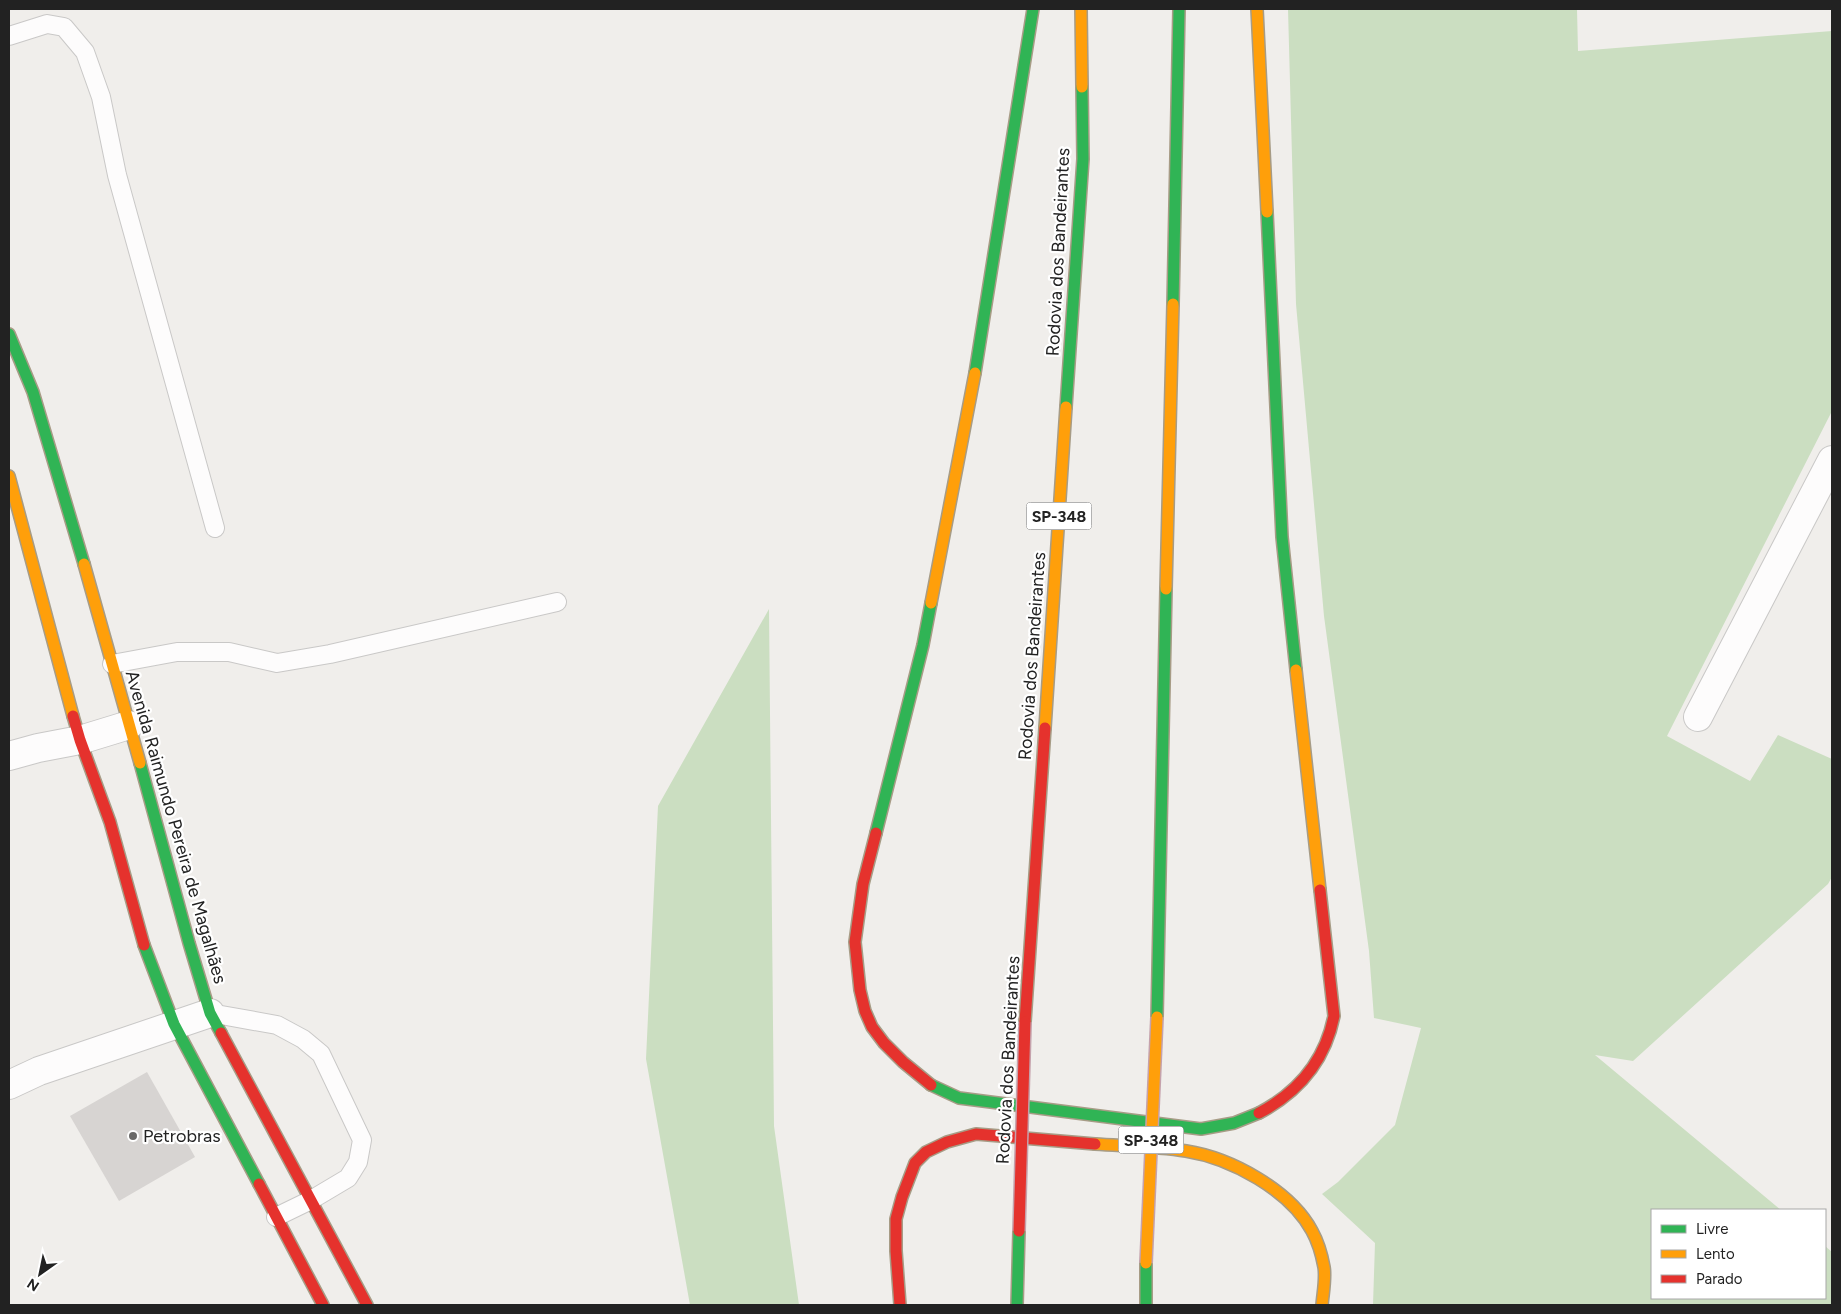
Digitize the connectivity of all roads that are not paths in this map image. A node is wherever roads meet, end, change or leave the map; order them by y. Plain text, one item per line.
1 (1032, 9) edge
2 (1081, 9) edge
3 (1179, 9) edge
4 (1257, 9) edge
5 (9, 36) edge
6 (9, 334) edge
7 (1832, 460) edge
8 (9, 476) edge
9 (215, 528) dead end
10 (557, 602) dead end
11 (112, 664) junction
12 (1698, 717) dead end
13 (129, 725) junction
14 (80, 740) junction
15 (9, 756) edge
16 (210, 1013) junction
17 (174, 1024) junction
18 (9, 1085) edge
19 (311, 1200) junction
20 (276, 1217) junction
21 (323, 1305) edge
22 (367, 1305) edge
23 (900, 1305) edge
24 (1017, 1305) edge
25 (1146, 1305) edge
26 (1322, 1305) edge

1 - 4 main road
2 - 24 main road, Rodovia dos Bandeirantes / SP-348, bridge
3 - 25 main road, SP-348, bridge
5 - 9 lane
6 - 11 main road, Avenida Raimundo Pereira de Magalhães
7 - 12 street
8 - 14 main road
10 - 11 lane
11 - 13 main road, Avenida Raimundo Pereira de Magalhães
13 - 14 street
13 - 16 main road, Avenida Raimundo Pereira de Magalhães
14 - 15 street
14 - 17 main road
16 - 17 street
16 - 19 main road, Avenida Raimundo Pereira de Magalhães
16 - 19 lane
17 - 18 street
17 - 20 main road
19 - 20 lane
19 - 22 main road, Avenida Raimundo Pereira de Magalhães
20 - 21 main road
23 - 26 main road

